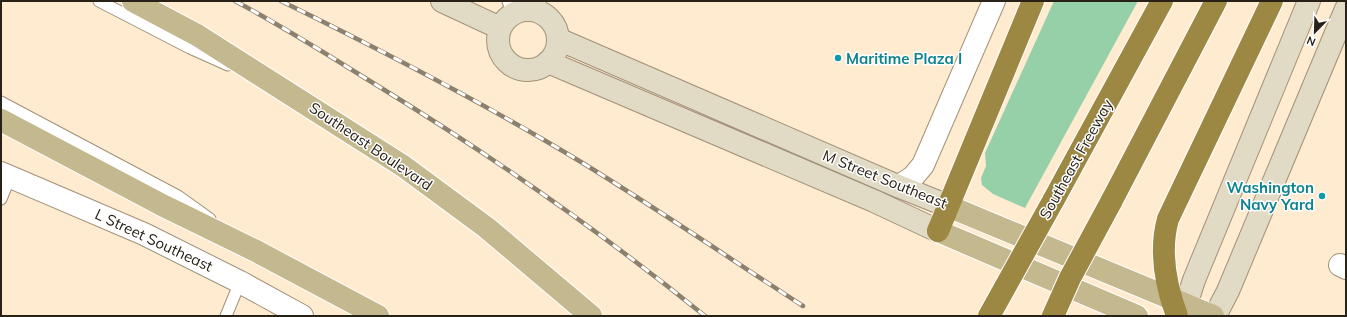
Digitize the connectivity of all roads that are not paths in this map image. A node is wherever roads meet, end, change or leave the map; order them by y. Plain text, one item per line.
1 (99, 1) edge
2 (133, 1) edge
3 (442, 1) edge
4 (1033, 1) edge
5 (1162, 1) edge
6 (1216, 1) edge
7 (1272, 1) edge
8 (1309, 1) edge
9 (992, 2) edge
10 (538, 6) edge
11 (1346, 9) edge
12 (507, 14) edge
13 (558, 39) junction
14 (548, 62) junction
15 (285, 91) junction
16 (1, 102) edge
17 (1, 120) edge
18 (6, 175) edge
19 (899, 186) junction
20 (1, 199) edge
21 (948, 206) junction
22 (938, 231) junction
23 (256, 251) junction
24 (240, 282) junction
25 (1180, 309) edge
26 (226, 316) edge
27 (302, 316) edge
28 (378, 316) edge
29 (591, 316) edge
30 (989, 316) edge
31 (1053, 316) edge
32 (1137, 316) edge
33 (1214, 316) edge

1 - 15 lane
2 - 15 main road, Southeast Boulevard
3 - 12 street
4 - 21 highway
5 - 30 highway, Southeast Freeway, bridge
6 - 31 highway, bridge
7 - 25 highway
8 - 25 street
9 - 19 street
10 - 12 street
10 - 13 street
11 - 33 street
12 - 14 street
13 - 14 street
13 - 19 street, M Street Southeast
14 - 22 street, M Street Southeast
15 - 29 main road, Southeast Boulevard
16 - 23 lane
17 - 23 main road
18 - 20 lane
18 - 24 street, L Street Southeast
19 - 21 street, M Street Southeast
21 - 22 highway
21 - 25 main road, M Street Southeast
22 - 32 main road, M Street Southeast
23 - 28 main road
24 - 26 lane
24 - 27 street, L Street Southeast
25 - 33 main road, M Street Southeast

